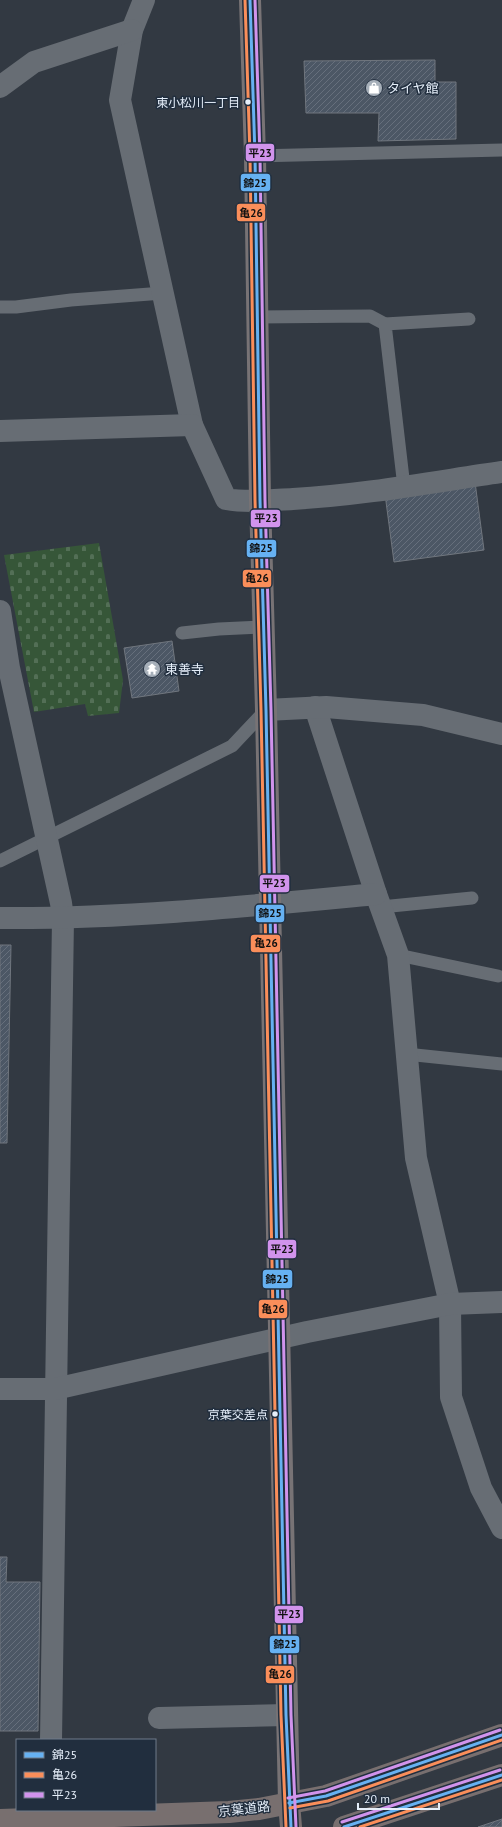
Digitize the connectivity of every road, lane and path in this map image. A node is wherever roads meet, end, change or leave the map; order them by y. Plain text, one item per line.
1 (144, 0) edge
2 (250, 0) edge
3 (132, 30) junction
4 (0, 87) edge
5 (502, 150) edge
6 (255, 156) junction
7 (162, 293) junction
8 (0, 307) edge
9 (257, 317) junction
10 (469, 319) dead end
11 (385, 324) junction
12 (192, 424) junction
13 (0, 431) edge
14 (502, 472) edge
15 (404, 487) junction
16 (260, 500) junction
17 (0, 612) edge
18 (264, 627) junction
19 (182, 633) dead end
20 (315, 707) junction
21 (266, 710) junction
22 (502, 734) edge
23 (47, 838) junction
24 (0, 861) edge
25 (472, 898) dead end
26 (379, 901) junction
27 (269, 904) junction
28 (0, 918) edge
29 (63, 918) junction
30 (398, 955) junction
31 (498, 976) dead end
32 (406, 1054) junction
33 (502, 1064) edge
34 (502, 1302) edge
35 (450, 1304) junction
36 (280, 1338) junction
37 (0, 1389) edge
38 (55, 1389) junction
39 (502, 1528) edge
40 (286, 1715) junction
41 (159, 1718) dead end
42 (502, 1735) edge
43 (51, 1739) edge
44 (502, 1775) edge
45 (289, 1803) junction
46 (50, 1815) edge
47 (0, 1820) edge
48 (291, 1827) edge
49 (344, 1827) edge

1 - 3 street
2 - 6 main road
3 - 4 street
3 - 7 street
5 - 6 lane
6 - 9 main road
7 - 8 lane
7 - 12 street
9 - 11 lane
9 - 16 main road
10 - 11 lane
11 - 15 lane
12 - 13 street
12 - 16 street
14 - 15 street
15 - 16 street
16 - 18 main road
17 - 23 street
18 - 19 lane
18 - 21 main road
20 - 21 street
20 - 22 street
20 - 26 street
21 - 23 lane
21 - 27 main road
23 - 24 lane
23 - 29 street
25 - 26 lane
26 - 27 street
26 - 30 street
27 - 29 street
27 - 36 main road
28 - 29 street
29 - 38 street
30 - 31 lane
30 - 32 street
32 - 33 lane
32 - 35 street
34 - 35 street
35 - 36 street
35 - 39 street
36 - 38 street
36 - 40 main road
37 - 38 street
38 - 43 street
40 - 41 street
40 - 45 main road
42 - 45 highway, 京葉道路
44 - 49 highway
45 - 46 highway, 京葉道路
45 - 48 highway
46 - 47 highway, 京葉道路

